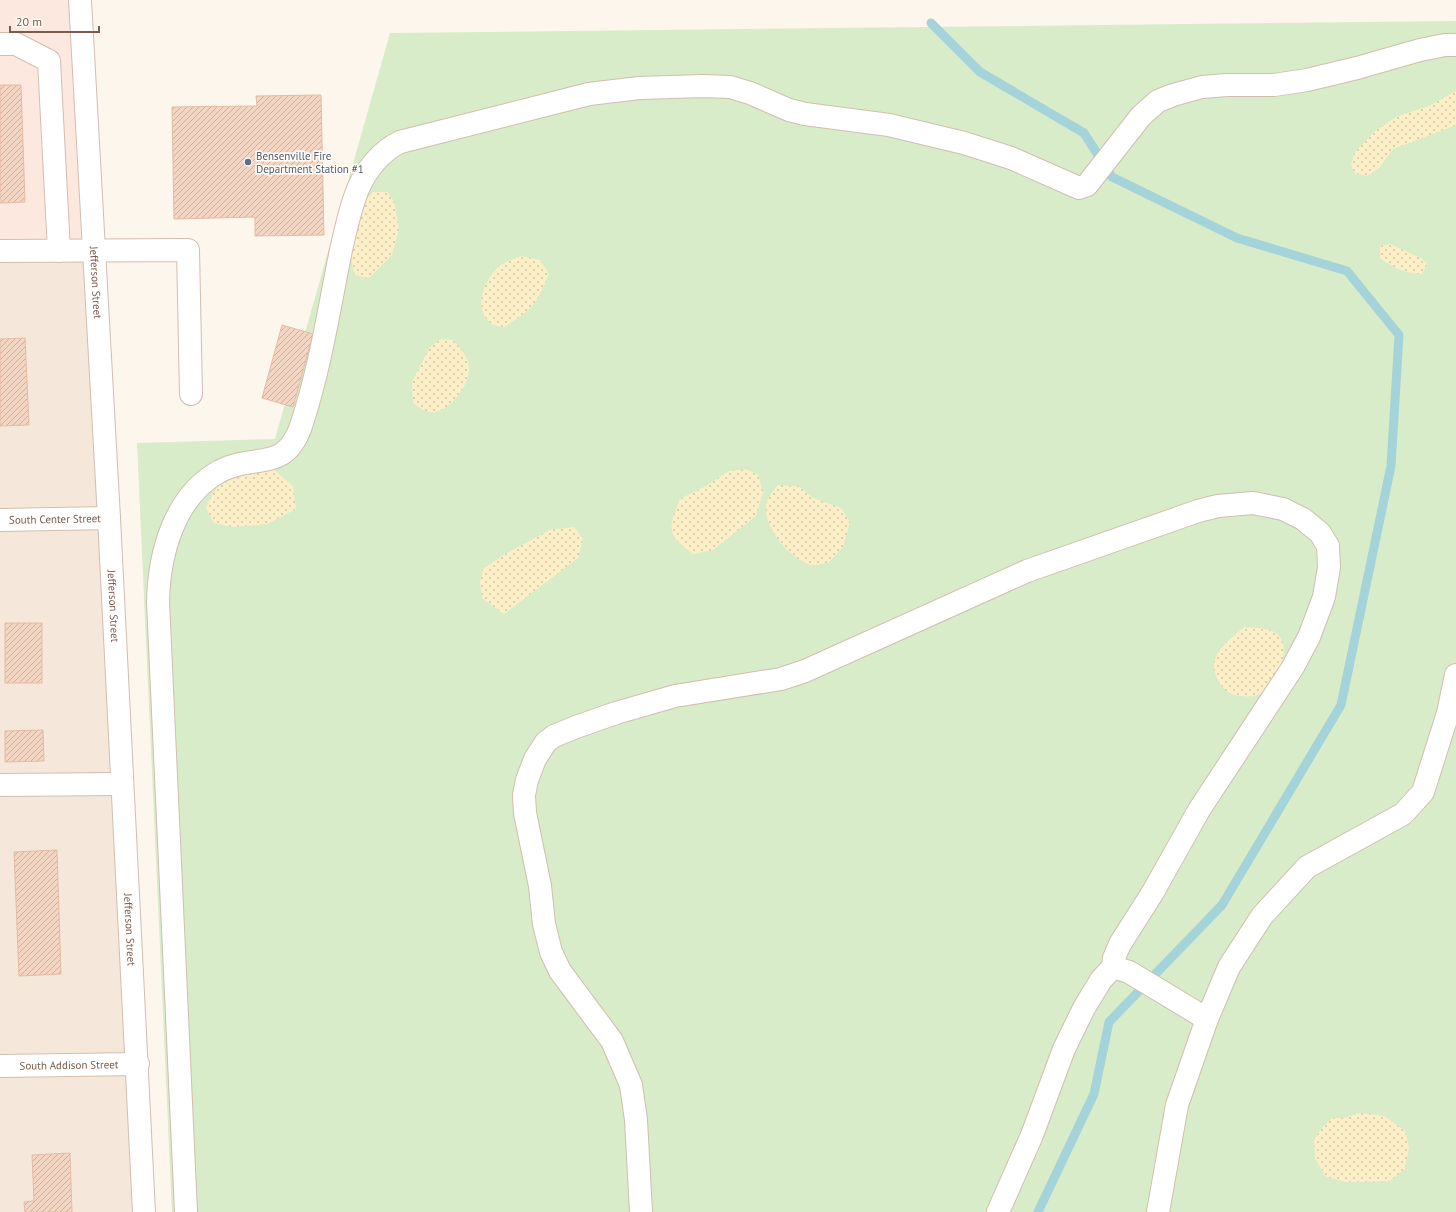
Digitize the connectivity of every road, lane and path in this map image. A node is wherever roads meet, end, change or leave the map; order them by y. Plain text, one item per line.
1 (80, 0) edge
2 (0, 44) edge
3 (1456, 45) edge
4 (83, 59) junction
5 (49, 61) junction
6 (94, 250) junction
7 (0, 251) edge
8 (59, 251) junction
9 (191, 394) dead end
10 (109, 518) junction
11 (0, 520) edge
12 (1456, 675) edge
13 (122, 784) junction
14 (0, 785) edge
15 (1121, 970) junction
16 (1208, 1019) junction
17 (138, 1064) junction
18 (0, 1066) edge
19 (144, 1212) edge
20 (186, 1212) edge
21 (641, 1212) edge
22 (998, 1212) edge
23 (1158, 1212) edge

1 - 4 street, Jefferson Street
2 - 5 street
3 - 20 street
4 - 5 street
4 - 6 street, Jefferson Street
5 - 8 street
6 - 8 street
6 - 9 street
6 - 10 street, Jefferson Street
7 - 8 street
10 - 11 street, South Center Street
10 - 13 street, Jefferson Street
12 - 16 street
13 - 14 street
13 - 17 street, Jefferson Street
15 - 16 street
15 - 21 street
15 - 22 street
16 - 23 street
17 - 18 street, South Addison Street
17 - 19 street, Jefferson Street

